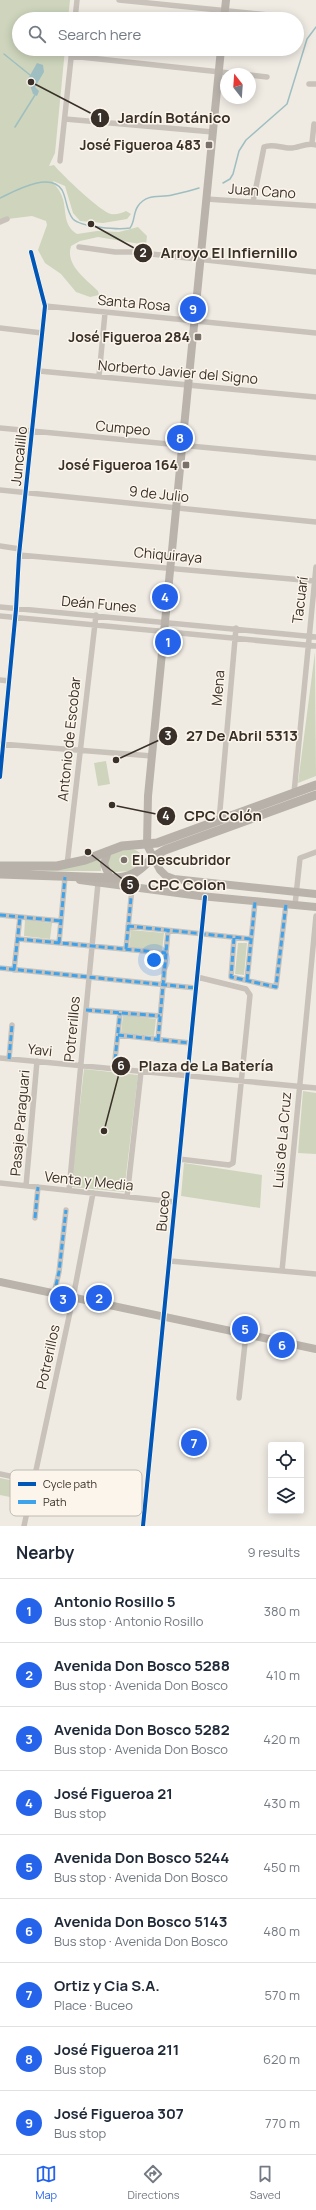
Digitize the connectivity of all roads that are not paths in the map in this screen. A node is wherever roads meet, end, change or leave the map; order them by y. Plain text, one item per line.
1 (77, 0) edge
2 (119, 0) edge
3 (226, 0) edge
4 (76, 12) edge
5 (203, 12) edge
6 (224, 12) edge
7 (71, 56) joint
8 (220, 56) edge
9 (219, 72) junction
10 (256, 76) edge
11 (267, 77) dead end
12 (309, 84) dead end
13 (316, 84) edge
14 (65, 119) junction
15 (314, 124) dead end
16 (213, 132) junction
17 (314, 144) edge
18 (60, 161) dead end
19 (206, 199) junction
20 (253, 202) junction
21 (316, 206) edge
22 (7, 219) dead end
23 (0, 222) edge
24 (79, 246) dead end
25 (31, 252) dead end
26 (201, 260) junction
27 (316, 272) edge
28 (45, 306) junction
29 (105, 313) junction
30 (194, 321) junction
31 (0, 328) edge
32 (42, 333) junction
33 (316, 333) edge
34 (39, 371) junction
35 (98, 376) junction
36 (188, 385) junction
37 (316, 397) edge
38 (0, 428) edge
39 (32, 432) junction
40 (183, 446) junction
41 (316, 458) edge
42 (0, 490) edge
43 (26, 494) junction
44 (177, 508) junction
45 (316, 522) edge
46 (0, 546) edge
47 (20, 548) junction
48 (20, 555) junction
49 (171, 567) junction
50 (316, 567) edge
51 (314, 581) junction
52 (0, 607) edge
53 (16, 609) junction
54 (96, 615) junction
55 (0, 616) edge
56 (16, 618) junction
57 (164, 622) junction
58 (94, 625) junction
59 (236, 628) junction
60 (164, 632) junction
61 (308, 636) junction
62 (316, 637) edge
63 (234, 638) junction
64 (308, 645) junction
65 (316, 646) edge
66 (0, 680) edge
67 (9, 680) junction
68 (2, 744) edge
69 (80, 750) junction
70 (152, 756) junction
71 (0, 777) edge
72 (316, 784) edge
73 (294, 793) junction
74 (316, 794) edge
75 (219, 821) junction
76 (147, 845) junction
77 (108, 851) junction
78 (316, 852) edge
79 (152, 858) junction
80 (67, 865) junction
81 (0, 866) edge
82 (0, 874) edge
83 (66, 877) junction
84 (113, 882) junction
85 (98, 883) junction
86 (132, 888) junction
87 (296, 892) junction
88 (316, 894) edge
89 (205, 897) junction
90 (255, 902) junction
91 (286, 904) junction
92 (295, 905) junction
93 (316, 907) edge
94 (0, 915) edge
95 (316, 916) edge
96 (20, 917) junction
97 (61, 921) junction
98 (128, 926) junction
99 (168, 930) junction
100 (202, 934) junction
101 (18, 938) junction
102 (234, 938) junction
103 (251, 939) junction
104 (59, 943) junction
105 (92, 946) junction
106 (126, 949) junction
107 (166, 953) junction
108 (0, 968) edge
109 (14, 970) junction
110 (89, 977) junction
111 (197, 977) junction
112 (247, 980) junction
113 (163, 984) junction
114 (196, 988) junction
115 (86, 1010) junction
116 (120, 1013) junction
117 (160, 1016) junction
118 (12, 1025) dead end
119 (118, 1035) junction
120 (158, 1040) junction
121 (190, 1043) junction
122 (0, 1058) edge
123 (8, 1059) junction
124 (37, 1061) junction
125 (81, 1065) junction
126 (114, 1069) junction
127 (141, 1072) junction
128 (187, 1076) junction
129 (240, 1081) junction
130 (299, 1086) junction
131 (316, 1088) edge
132 (178, 1159) junction
133 (0, 1183) edge
134 (26, 1186) junction
135 (38, 1187) junction
136 (68, 1190) junction
137 (93, 1193) junction
138 (127, 1197) junction
139 (175, 1202) junction
140 (66, 1210) dead end
141 (35, 1218) dead end
142 (170, 1261) junction
143 (282, 1271) junction
144 (316, 1274) edge
145 (0, 1282) edge
146 (54, 1294) junction
147 (73, 1298) junction
148 (165, 1317) junction
149 (246, 1334) junction
150 (316, 1349) edge
151 (239, 1398) dead end
152 (36, 1470) edge
153 (0, 1474) edge
154 (10, 1476) edge
155 (142, 1504) edge
156 (145, 1505) junction
157 (26, 1516) edge
158 (24, 1526) edge
159 (143, 1526) edge

1 - 4 street
2 - 5 street
3 - 6 main road
7 - 9 street
7 - 14 street
8 - 9 main road
9 - 16 main road
10 - 11 street
12 - 13 street
14 - 16 street
14 - 18 street
15 - 17 street
16 - 19 main road
17 - 20 street
19 - 20 street, Juan Cano
19 - 26 main road
20 - 21 street, Juan Cano
22 - 23 street
24 - 26 street
25 - 28 street
26 - 27 street
26 - 30 main road
28 - 29 street, Santa Rosa
28 - 32 street, Juncalillo
29 - 30 street, Santa Rosa
29 - 35 street
30 - 33 street, Santa Rosa
30 - 36 main road
31 - 32 street
32 - 34 street, Juncalillo
34 - 35 street, Norberto Javier del Signo
34 - 39 street, Juncalillo
35 - 36 street, Norberto Javier del Signo
36 - 37 street, Norberto Javier del Signo
36 - 40 main road
38 - 39 street, Cumpeo
39 - 40 street, Cumpeo
39 - 43 street, Juncalillo
40 - 41 street, Cumpeo
40 - 44 main road
42 - 43 street, 9 de Julio
43 - 44 street, 9 de Julio
43 - 47 street, Juncalillo
44 - 45 street, 9 de Julio
44 - 49 main road
46 - 47 street
47 - 48 street, Juncalillo
48 - 49 street, Chiquiraya
48 - 53 street, Juncalillo
49 - 51 street, Chiquiraya
49 - 57 main road
50 - 51 street, Tacuarí
51 - 61 street, Tacuarí
52 - 53 street, Deán Funes
53 - 54 street, Deán Funes
53 - 56 street, Juncalillo
54 - 57 street, Deán Funes
54 - 58 street, Antonio de Escobar
55 - 56 street, Deán Funes
56 - 58 street, Deán Funes
56 - 67 street, Juncalillo
57 - 59 street, Deán Funes
57 - 60 main road
58 - 60 street, Deán Funes
58 - 69 street, Antonio de Escobar
59 - 61 street, Deán Funes
59 - 63 street, Mena
60 - 63 street, Deán Funes
60 - 70 main road
61 - 62 street, Deán Funes
61 - 64 street, Tacuarí
63 - 64 street, Deán Funes
63 - 75 street, Mena
64 - 65 street, Deán Funes
64 - 73 street, Tacuarí
66 - 67 street
67 - 68 street, Juncalillo
68 - 69 street
68 - 71 street, Juncalillo
69 - 70 street
69 - 80 street, Antonio de Escobar
70 - 76 main road
72 - 73 main road
73 - 75 main road
74 - 79 main road
75 - 76 main road
76 - 77 main road
76 - 79 main road
77 - 80 main road
77 - 84 main road
78 - 87 street
79 - 84 main road
79 - 87 main road
80 - 81 main road
82 - 83 main road
83 - 84 main road
83 - 85 main road
83 - 97 street
84 - 85 main road
84 - 86 main road
85 - 105 street, Potrerillos
86 - 89 main road
86 - 98 street
87 - 88 main road
87 - 92 street
89 - 90 main road
89 - 100 street, Buceo
90 - 91 main road
90 - 103 street
91 - 92 main road
91 - 112 street
92 - 93 main road
94 - 96 street
95 - 130 street, Luis de La Cruz
96 - 97 street
96 - 101 street
97 - 104 street
98 - 99 street
98 - 106 street
99 - 100 street
99 - 107 street
100 - 102 street
100 - 111 street, Buceo
101 - 104 street
101 - 109 street
102 - 103 street
102 - 112 street
103 - 112 street
104 - 105 street
105 - 106 street
105 - 110 street, Potrerillos
106 - 107 street
107 - 113 street
108 - 109 street
109 - 110 street
110 - 113 street
110 - 115 street, Potrerillos
111 - 114 street, Buceo
111 - 129 street
113 - 114 street
113 - 117 street
114 - 121 street, Buceo
115 - 116 street
115 - 125 street, Potrerillos
116 - 117 street
116 - 119 street
117 - 120 street
118 - 123 street
119 - 120 street
119 - 126 street
120 - 121 street
121 - 128 street, Buceo
122 - 123 street, Yavi
123 - 124 street, Yavi
124 - 125 street, Yavi
124 - 134 street, Pasaje Paraguari
125 - 126 street, Yavi
125 - 136 street, Potrerillos
126 - 127 street, Yavi
127 - 128 street, Yavi
127 - 138 street
128 - 129 street, Yavi
128 - 132 street, Buceo
129 - 130 street, Yavi
129 - 132 street
130 - 131 street, Yavi
130 - 143 street, Luis de La Cruz
132 - 139 street, Buceo
133 - 134 street, Venta y Media
134 - 135 street, Venta y Media
135 - 136 street, Venta y Media
135 - 141 street
136 - 137 street, Venta y Media
137 - 138 street, Venta y Media
137 - 147 street, Potrerillos
138 - 139 street, Venta y Media
139 - 142 street, Buceo
140 - 146 street
142 - 143 street
142 - 148 street, Buceo
143 - 144 street
145 - 146 main road
146 - 147 main road
147 - 148 main road
147 - 152 street, Potrerillos
148 - 149 main road
148 - 156 street, Buceo
149 - 150 main road
149 - 151 street
153 - 154 street
155 - 156 street
156 - 159 street, Buceo
157 - 158 street, Potrerillos

